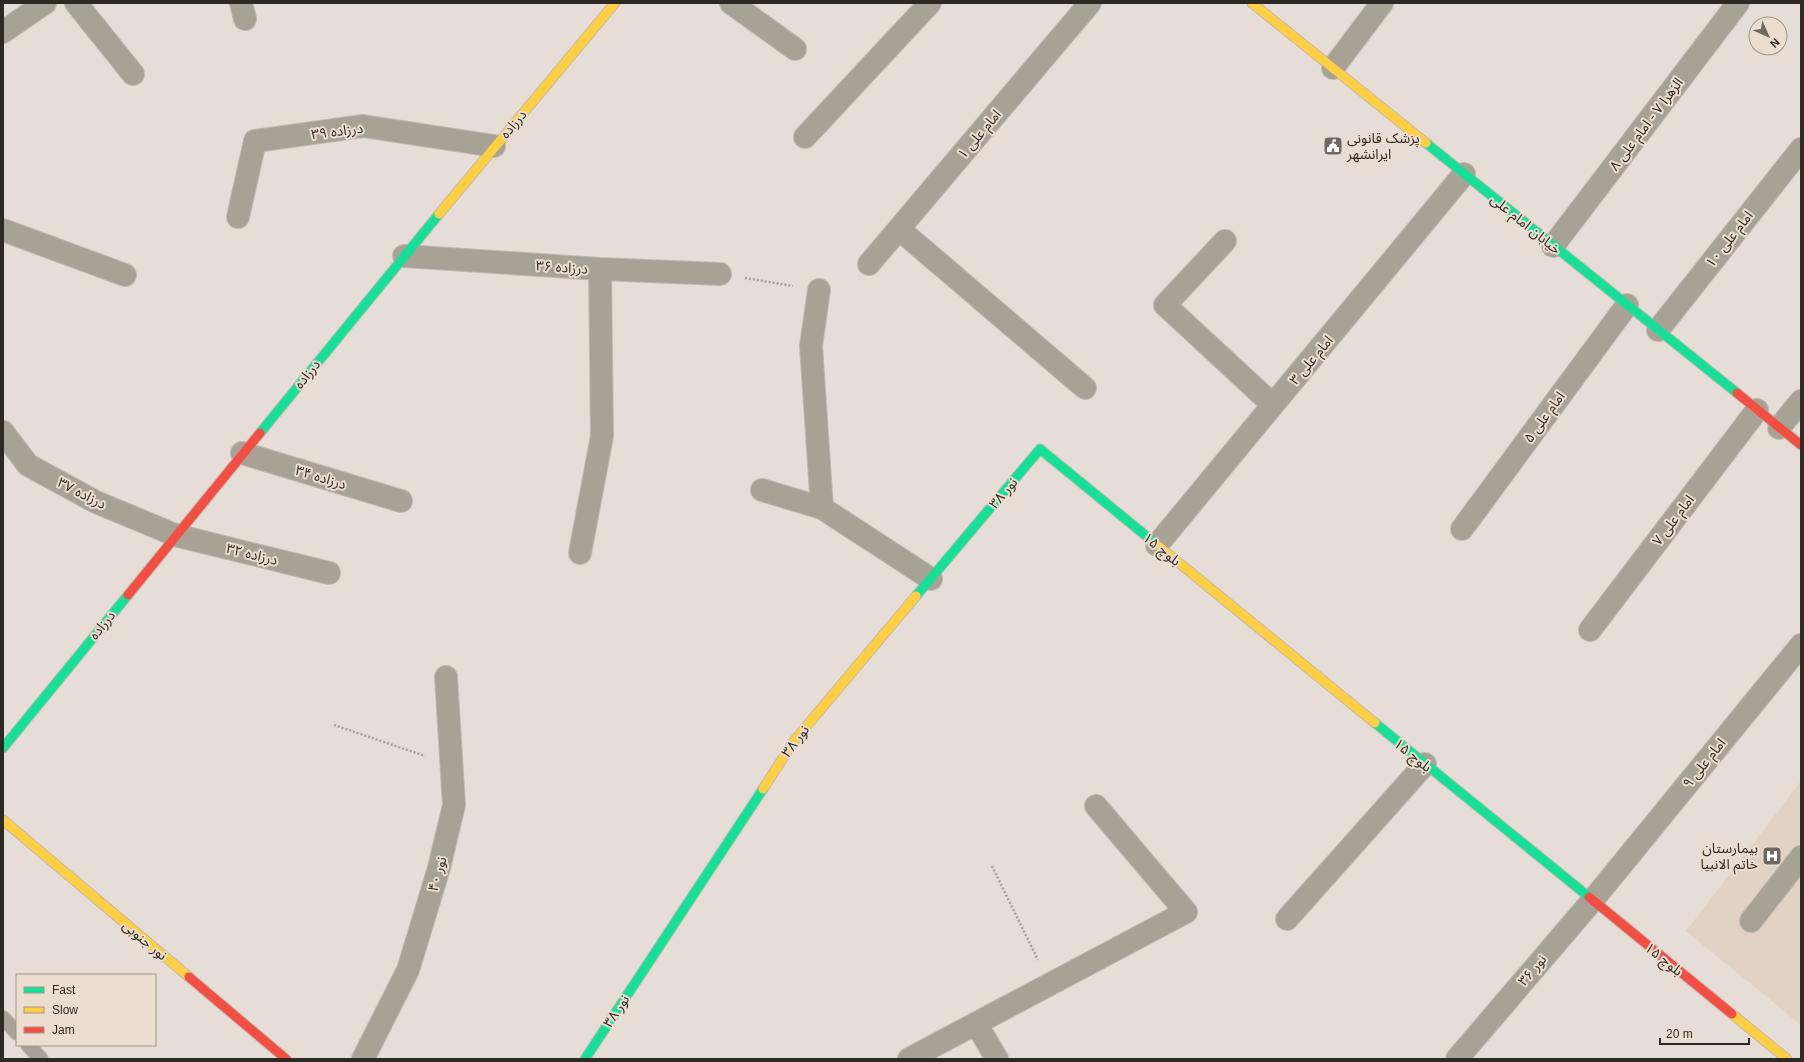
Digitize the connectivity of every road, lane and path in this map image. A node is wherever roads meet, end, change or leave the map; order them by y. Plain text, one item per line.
1 (45, 3) edge
2 (76, 3) edge
3 (615, 3) edge
4 (731, 3) edge
5 (930, 3) edge
6 (1090, 3) edge
7 (1252, 3) edge
8 (1382, 3) edge
9 (1738, 3) edge
10 (3, 32) edge
11 (795, 49) dead end
12 (1333, 68) junction
13 (133, 74) dead end
14 (805, 137) dead end
15 (494, 146) junction
16 (1801, 149) edge
17 (1464, 174) junction
18 (238, 217) dead end
19 (899, 229) junction
20 (3, 230) edge
21 (1225, 241) dead end
22 (1553, 246) junction
23 (404, 256) junction
24 (869, 264) dead end
25 (600, 269) junction
26 (720, 274) joint
27 (125, 275) dead end
28 (819, 290) joint
29 (1627, 305) junction
30 (1658, 330) junction
31 (1085, 388) dead end
32 (1801, 401) edge
33 (1273, 405) junction
34 (1757, 410) junction
35 (1779, 428) junction
36 (3, 432) edge
37 (1801, 445) edge
38 (1040, 449) joint
39 (242, 453) junction
40 (762, 490) dead end
41 (401, 501) dead end
42 (822, 508) junction
43 (1462, 529) dead end
44 (175, 535) junction
45 (1157, 545) junction
46 (580, 553) dead end
47 (329, 573) dead end
48 (931, 579) junction
49 (1590, 630) dead end
50 (1801, 645) edge
51 (446, 677) dead end
52 (334, 725) dead end
53 (3, 748) edge
54 (1425, 764) junction
55 (452, 765) junction
56 (1096, 806) dead end
57 (3, 820) edge
58 (1801, 857) edge
59 (992, 866) dead end
60 (1608, 882) joint
61 (1592, 901) junction
62 (1287, 919) dead end
63 (1751, 921) dead end
64 (1050, 984) junction
65 (3, 1018) edge
66 (976, 1023) junction
67 (16, 1032) edge
68 (29, 1046) edge
69 (41, 1059) edge
70 (286, 1059) edge
71 (363, 1059) edge
72 (585, 1059) edge
73 (909, 1059) edge
74 (996, 1059) edge
75 (1457, 1059) edge
76 (1787, 1059) edge

1 - 10 street
2 - 13 street
3 - 15 street, درزاده
4 - 11 street
5 - 14 street
6 - 19 street, امام علی ۱
7 - 12 street, خیابان امام علی
8 - 12 street
9 - 22 street, الزهرا ۷ - امام علی ۸
12 - 17 street, خیابان امام علی
15 - 18 street, درزاده ۳۹
15 - 23 street, درزاده
16 - 30 street, امام علی ۱۰
17 - 22 street, خیابان امام علی
17 - 33 street, امام علی ۳
19 - 24 street, امام علی ۱
19 - 31 street
20 - 27 street
21 - 33 street
22 - 29 street, خیابان امام علی
23 - 25 street, درزاده ۳۶
23 - 39 street, درزاده
25 - 26 street, درزاده ۳۶
25 - 46 street
26 - 28 path
28 - 42 street
29 - 30 street, خیابان امام علی
29 - 43 street, امام علی ۵
30 - 34 street, خیابان امام علی
32 - 35 street
33 - 45 street, امام علی ۳
34 - 35 street, خیابان امام علی
34 - 49 street, امام علی ۷
35 - 37 street, خیابان امام علی
36 - 44 street, درزاده ۳۷
38 - 45 street, بلوچ ۱۵
38 - 48 street, نور ۳۸
39 - 41 street, درزاده ۳۴
39 - 44 street, درزاده
40 - 42 street
42 - 48 street
44 - 47 street, درزاده ۳۲
44 - 53 street, درزاده
45 - 54 street, بلوچ ۱۵
48 - 72 street, نور ۳۸
50 - 60 street, امام علی ۹
51 - 55 street, نور ۴۰
52 - 55 path
54 - 61 street, بلوچ ۱۵
54 - 62 street
55 - 71 street, نور ۴۰
56 - 64 street
57 - 70 street, نور جنوبی
58 - 63 street
59 - 64 path
60 - 61 street, نور ۳۶
61 - 75 street, نور ۳۶
61 - 76 street, بلوچ ۱۵
64 - 66 street
65 - 67 lane
66 - 73 street
66 - 74 street
68 - 69 lane

